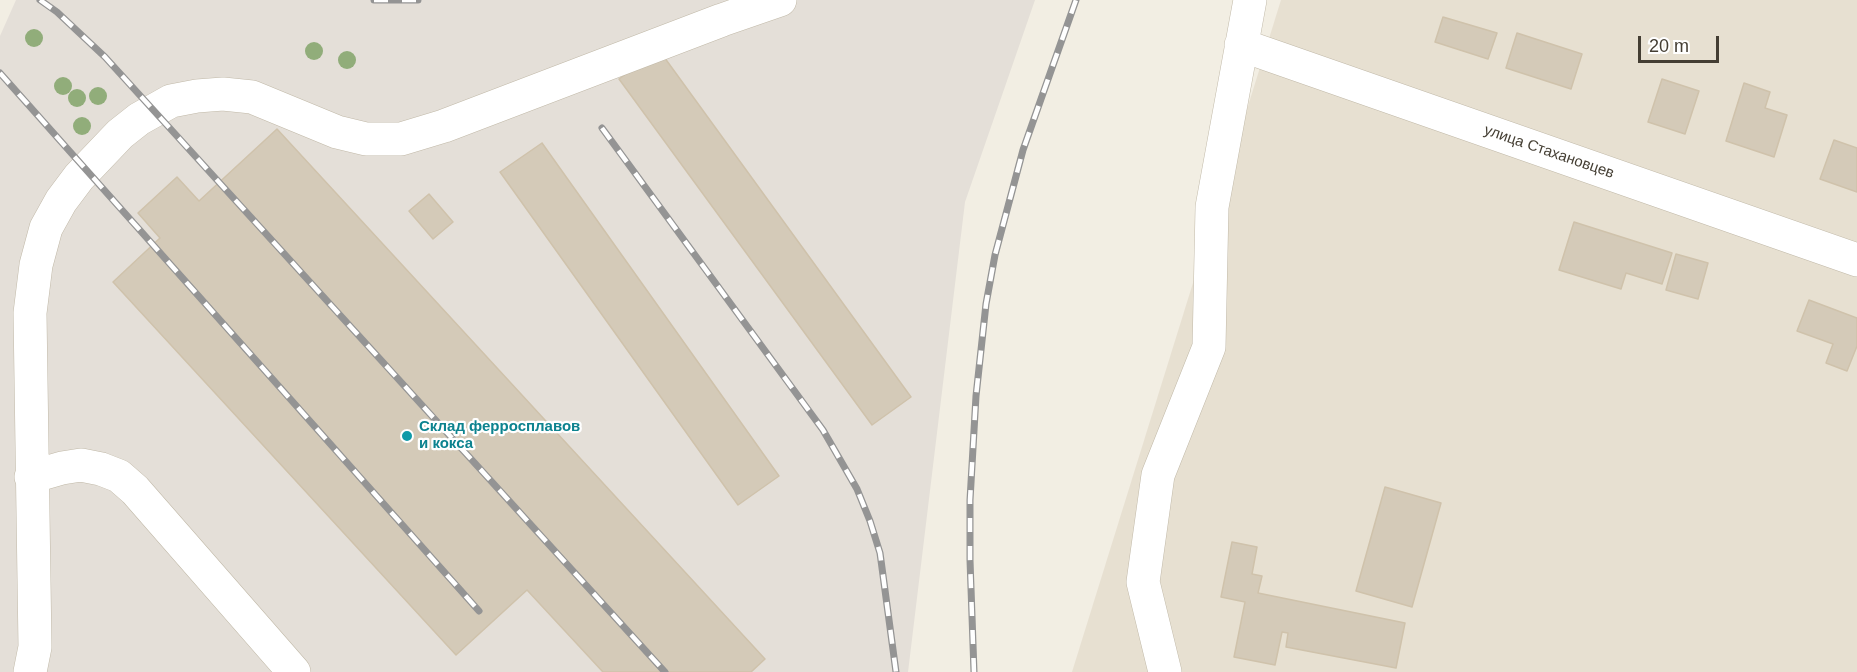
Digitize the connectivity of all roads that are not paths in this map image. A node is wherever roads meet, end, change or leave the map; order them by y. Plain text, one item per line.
1 (780, 0) edge
2 (1250, 0) edge
3 (1241, 45) junction
4 (1857, 260) edge
5 (32, 477) junction
6 (30, 672) edge
7 (294, 672) edge
8 (1165, 672) edge

1 - 5 street
2 - 3 street
3 - 4 street, улица Стахановцев
3 - 8 street
5 - 6 street
5 - 7 street

